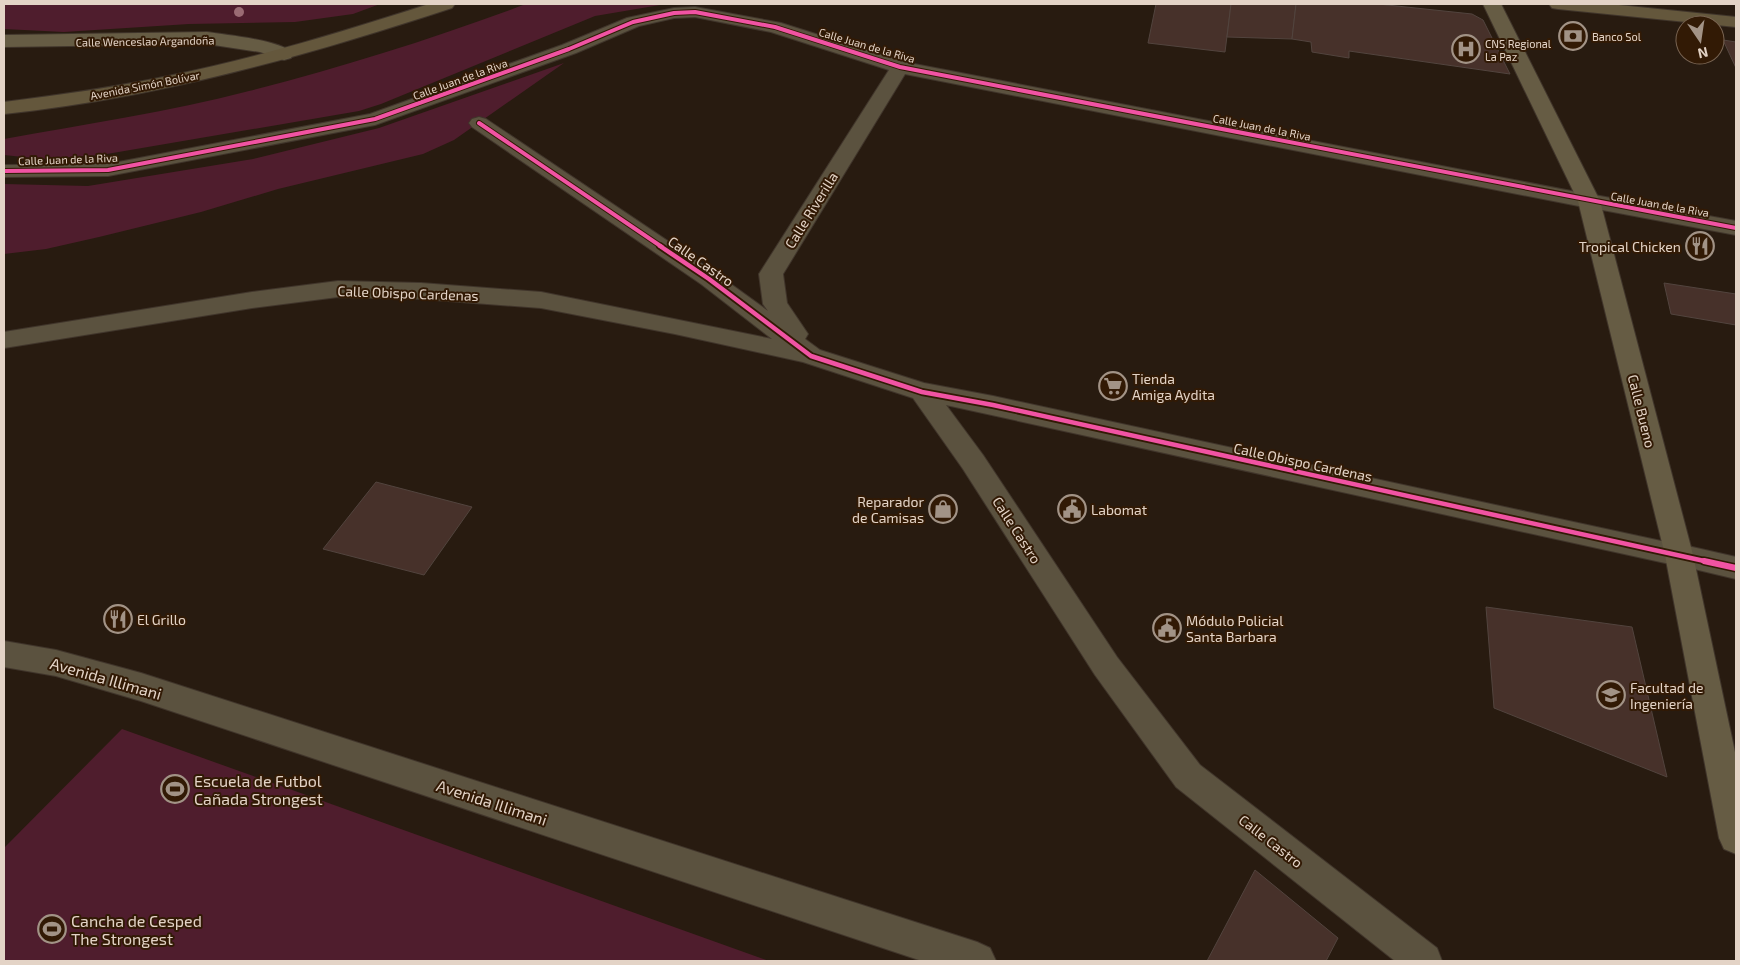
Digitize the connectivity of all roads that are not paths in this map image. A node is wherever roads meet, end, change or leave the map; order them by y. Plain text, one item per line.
1 (446, 4) edge
2 (1492, 4) edge
3 (1558, 4) edge
4 (1736, 22) edge
5 (4, 41) edge
6 (284, 54) junction
7 (900, 67) junction
8 (4, 108) edge
9 (479, 123) dead end
10 (4, 172) edge
11 (1589, 201) junction
12 (1736, 228) edge
13 (4, 340) edge
14 (811, 356) junction
15 (922, 392) junction
16 (1678, 555) junction
17 (1736, 568) edge
18 (4, 654) edge
19 (1736, 838) edge
20 (977, 961) edge
21 (1424, 961) edge

1 - 6 main road, Avenida Simón Bolívar
2 - 11 main road, Calle Bueno
3 - 4 main road
5 - 6 main road, Calle Wenceslao Argandoña
6 - 8 main road, Avenida Simón Bolívar
7 - 10 street, Calle Juan de la Riva
7 - 11 street, Calle Juan de la Riva
7 - 14 street, Calle Riverilla
9 - 14 street, Calle Castro
11 - 12 street, Calle Juan de la Riva
11 - 16 main road, Calle Bueno
13 - 14 street, Calle Obispo Cardenas
14 - 15 street, Calle Castro
15 - 16 street, Calle Obispo Cardenas
15 - 21 street, Calle Castro
16 - 17 street, Calle Obispo Cardenas
16 - 19 main road, Calle Bueno
18 - 20 street, Avenida Illimani

